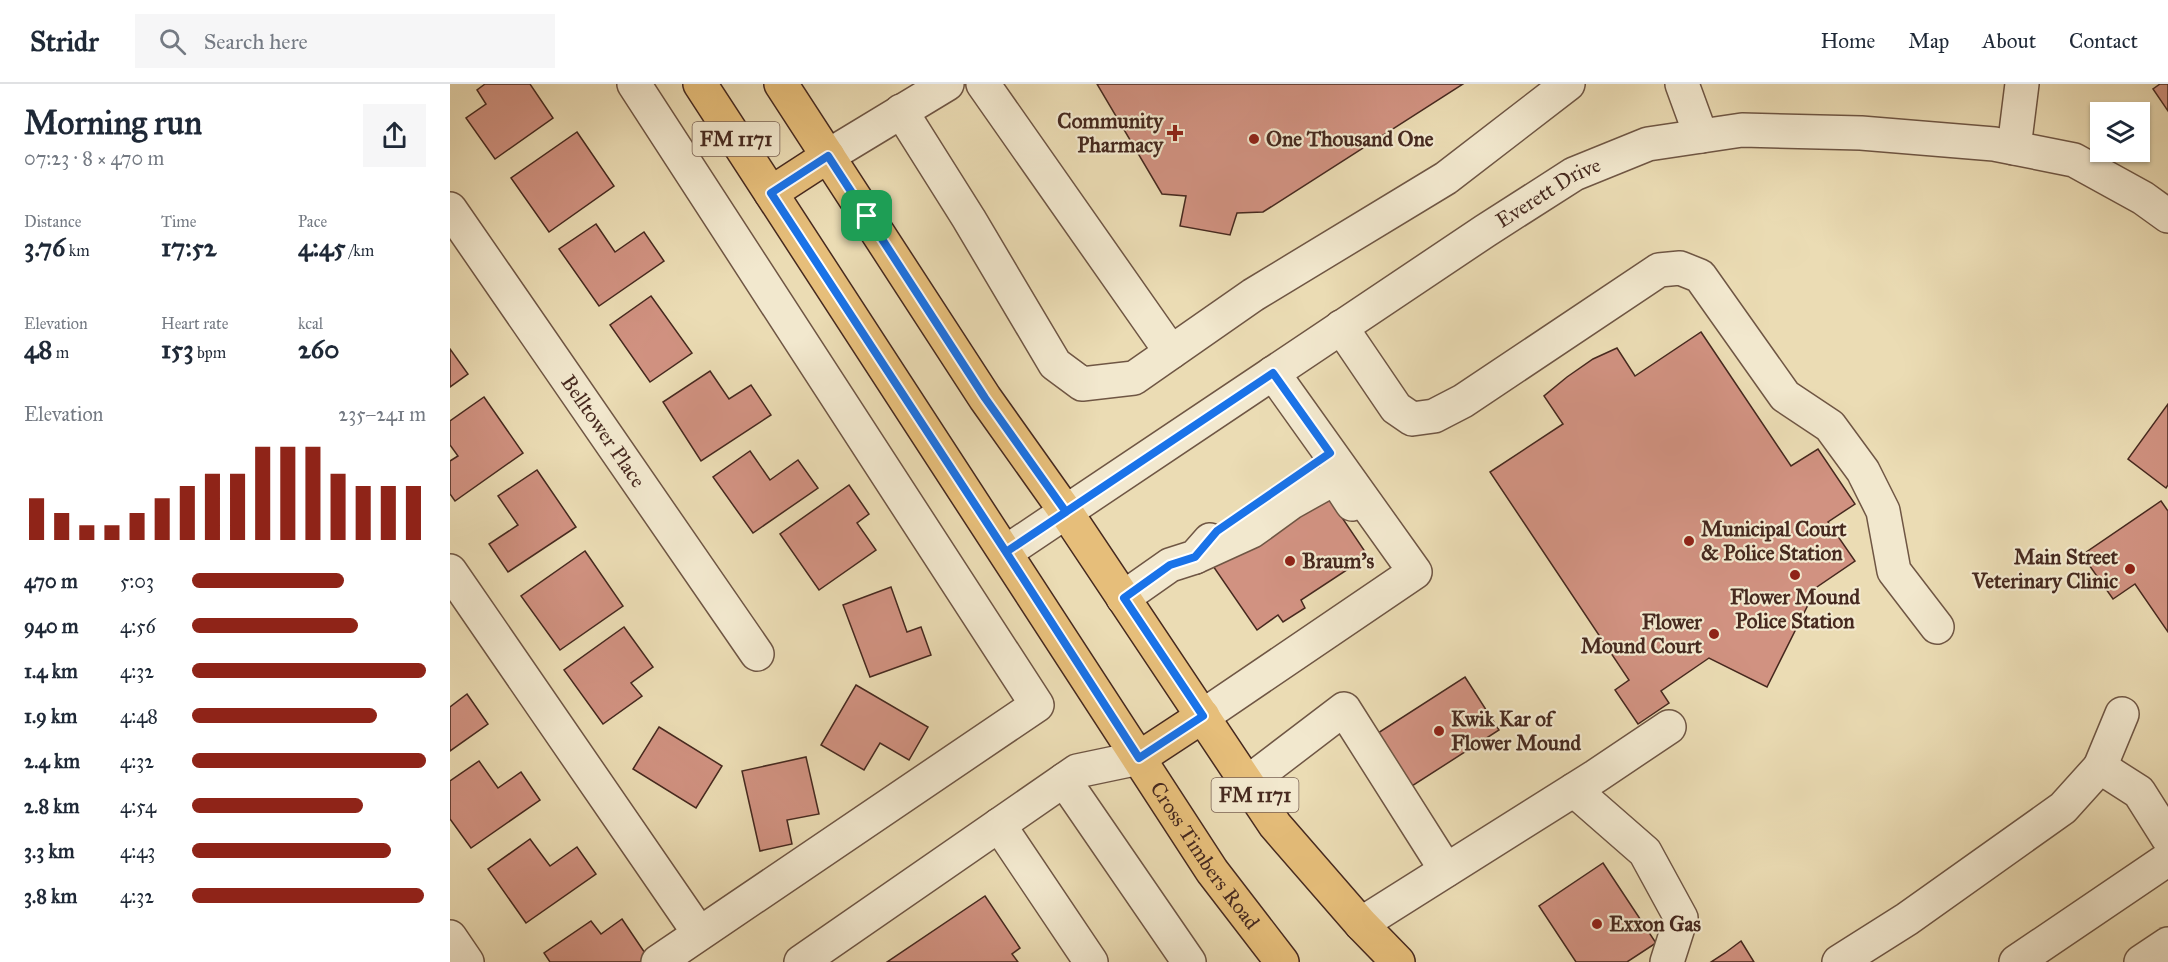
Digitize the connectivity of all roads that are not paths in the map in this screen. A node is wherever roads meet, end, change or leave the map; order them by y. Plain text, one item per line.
1 (634, 84) edge
2 (700, 84) edge
3 (781, 84) edge
4 (947, 84) edge
5 (983, 84) edge
6 (1568, 84) edge
7 (1682, 84) edge
8 (2022, 84) edge
9 (901, 111) junction
10 (1701, 136) junction
11 (2014, 148) junction
12 (828, 156) junction
13 (771, 193) junction
14 (450, 209) edge
15 (2168, 216) edge
16 (1341, 327) junction
17 (1171, 352) junction
18 (1273, 373) junction
19 (1330, 453) junction
20 (1066, 512) junction
21 (1006, 552) junction
22 (1195, 557) junction
23 (450, 571) edge
24 (1402, 581) junction
25 (1124, 598) junction
26 (1937, 627) dead end
27 (757, 654) dead end
28 (2122, 714) dead end
29 (1203, 716) junction
30 (1669, 727) dead end
31 (1139, 758) junction
32 (2100, 767) junction
33 (1064, 780) junction
34 (1247, 783) junction
35 (1575, 789) junction
36 (999, 825) junction
37 (2168, 838) edge
38 (2168, 859) edge
39 (1446, 870) junction
40 (1361, 924) junction
41 (699, 933) junction
42 (450, 937) edge
43 (2168, 944) edge
44 (467, 962) edge
45 (658, 962) edge
46 (801, 962) edge
47 (1091, 962) edge
48 (1189, 962) edge
49 (1282, 962) edge
50 (1398, 962) edge
51 (1667, 962) edge
52 (1839, 962) edge
53 (2016, 962) edge
54 (2141, 962) edge

1 - 41 street
2 - 13 main road, Cross Timbers Road / FM 1171
3 - 12 main road, FM 1171
4 - 9 street
5 - 17 street
6 - 17 street
7 - 10 street
8 - 11 street
9 - 12 street
9 - 17 street
10 - 11 street, Everett Drive
10 - 16 street, Everett Drive
11 - 15 street, Everett Drive
12 - 13 main road
12 - 20 main road, FM 1171
13 - 21 main road, Cross Timbers Road / FM 1171
14 - 27 street, Belltower Place
16 - 18 street, Everett Drive
16 - 26 street
18 - 19 street
18 - 20 street, Everett Drive
19 - 22 street
19 - 24 street
20 - 21 street, Everett Drive
20 - 25 main road, FM 1171
21 - 31 main road, Cross Timbers Road / FM 1171
22 - 24 street
22 - 25 street
23 - 41 street
24 - 29 street
25 - 29 main road, FM 1171
28 - 32 street
29 - 31 main road
29 - 34 main road, FM 1171
30 - 35 street
31 - 33 street
31 - 49 main road, Cross Timbers Road / FM 1171
32 - 37 street
32 - 52 street
33 - 36 street
33 - 48 street
34 - 39 street
34 - 40 main road, FM 1171
35 - 39 street
35 - 51 street
36 - 46 street
36 - 47 street
38 - 53 street
39 - 40 street
40 - 50 main road, FM 1171
41 - 45 street
42 - 44 street
43 - 54 street

